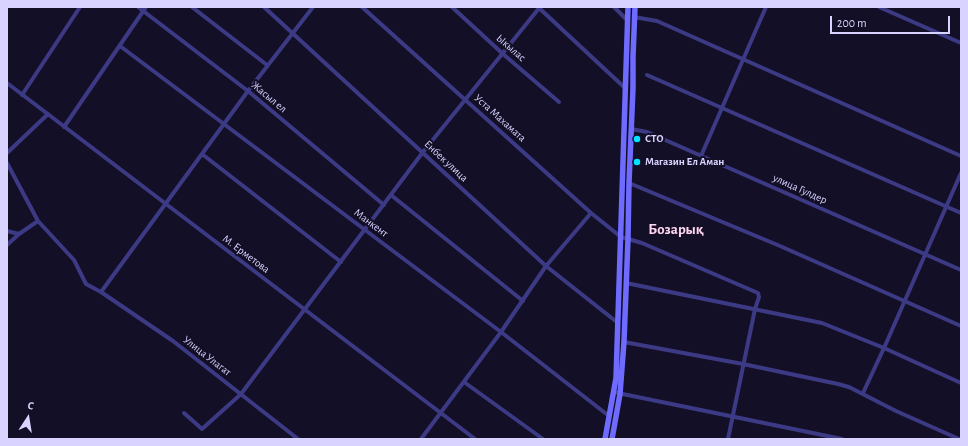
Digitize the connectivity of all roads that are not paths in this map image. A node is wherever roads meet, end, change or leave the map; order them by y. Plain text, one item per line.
1 (80, 7) edge
2 (138, 7) edge
3 (192, 7) edge
4 (264, 7) edge
5 (313, 7) edge
6 (362, 7) edge
7 (452, 7) edge
8 (614, 7) edge
9 (628, 7) edge
10 (635, 7) edge
11 (766, 7) edge
12 (879, 7) edge
13 (539, 8) edge
14 (144, 9) edge
15 (634, 17) junction
16 (628, 22) junction
17 (293, 32) junction
18 (961, 43) edge
19 (120, 46) junction
20 (503, 54) junction
21 (743, 60) junction
22 (267, 65) junction
23 (647, 75) dead end
24 (7, 83) edge
25 (626, 88) junction
26 (248, 91) junction
27 (22, 95) junction
28 (466, 100) junction
29 (559, 102) dead end
30 (722, 108) junction
31 (48, 114) junction
32 (224, 124) junction
33 (64, 127) junction
34 (631, 129) junction
35 (423, 152) junction
36 (7, 153) edge
37 (202, 154) junction
38 (701, 156) junction
39 (961, 156) edge
40 (7, 163) edge
41 (961, 173) edge
42 (628, 183) junction
43 (391, 195) junction
44 (165, 203) junction
45 (384, 205) junction
46 (946, 207) junction
47 (591, 213) junction
48 (961, 213) edge
49 (38, 221) junction
50 (365, 230) junction
51 (7, 231) edge
52 (19, 234) junction
53 (621, 237) junction
54 (628, 239) junction
55 (7, 245) edge
56 (926, 254) junction
57 (341, 262) junction
58 (546, 266) junction
59 (961, 270) edge
60 (626, 283) junction
61 (101, 292) junction
62 (523, 301) junction
63 (904, 301) junction
64 (755, 309) junction
65 (305, 310) junction
66 (618, 323) junction
67 (961, 326) edge
68 (501, 332) junction
69 (624, 342) junction
70 (884, 348) junction
71 (743, 364) junction
72 (464, 382) junction
73 (961, 383) edge
74 (613, 392) junction
75 (242, 394) junction
76 (620, 394) junction
77 (863, 394) junction
78 (440, 412) junction
79 (184, 413) dead end
80 (609, 416) junction
81 (732, 416) junction
82 (298, 439) edge
83 (421, 439) edge
84 (475, 439) edge
85 (543, 439) edge
86 (605, 439) edge
87 (612, 439) edge
88 (728, 439) edge
89 (842, 439) edge
90 (959, 439) edge

1 - 27 street
2 - 14 street, Жасыл ел
3 - 22 street
4 - 17 street, Енбек улица
5 - 17 street
6 - 28 street, Уста Махамата
7 - 20 street, Ыкылас
8 - 16 street
9 - 16 main road
10 - 15 main road
11 - 21 street
12 - 18 street
13 - 20 street
13 - 25 street
14 - 19 street
14 - 26 street, Жасыл ел
15 - 21 street
15 - 34 main road
16 - 25 main road
17 - 22 street
17 - 35 street, Енбек улица
19 - 32 street, Манкент
19 - 33 street
20 - 28 street
20 - 29 street, Ыкылас
21 - 30 street
21 - 39 street
22 - 26 street
23 - 30 street
24 - 27 street, М. Ерметова
25 - 53 main road
26 - 32 street
26 - 45 street, Жасыл ел
27 - 31 street, М. Ерметова
28 - 35 street
28 - 47 street, Уста Махамата
30 - 38 street
30 - 46 street
31 - 33 street, М. Ерметова
31 - 36 street
32 - 37 street
32 - 50 street, Манкент
33 - 44 street, М. Ерметова
34 - 38 street, улица Гулдер
34 - 42 main road
35 - 43 street
35 - 58 street, Енбек улица
37 - 44 street
37 - 57 street
38 - 56 street, улица Гулдер
40 - 49 street, Улица Улагат
41 - 46 street
42 - 54 main road
42 - 63 street
43 - 45 street
43 - 62 street
44 - 61 street
44 - 65 street, М. Ерметова
45 - 50 street
46 - 48 street
46 - 56 street
47 - 53 street, Уста Махамата
47 - 58 street
49 - 52 street
49 - 61 street, Улица Улагат
50 - 57 street
50 - 68 street, Манкент
51 - 52 street
52 - 55 street
53 - 54 street, Уста Махамата
53 - 66 main road
54 - 60 main road
54 - 64 street, Уста Махамата
56 - 59 street, улица Гулдер
56 - 63 street
57 - 65 street
58 - 62 street
58 - 66 street, Енбек улица
60 - 64 street
60 - 69 main road
61 - 75 street, Улица Улагат
62 - 68 street
63 - 67 street
63 - 70 street
64 - 70 street
64 - 71 street
65 - 75 street
65 - 78 street, М. Ерметова
66 - 74 main road
68 - 72 street
68 - 80 street, Манкент
69 - 71 street
69 - 76 main road
70 - 73 street
70 - 77 street
71 - 77 street
71 - 81 street
72 - 78 street
72 - 85 street
74 - 76 street
74 - 80 main road
75 - 79 street
75 - 82 street, Улица Улагат
76 - 81 street
76 - 87 main road
77 - 90 street
78 - 83 street
78 - 84 street, М. Ерметова
80 - 86 main road
81 - 88 street
81 - 89 street

